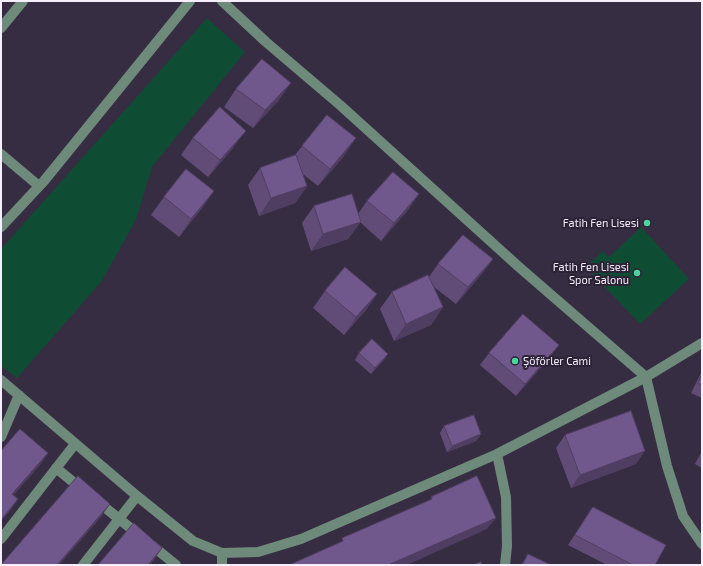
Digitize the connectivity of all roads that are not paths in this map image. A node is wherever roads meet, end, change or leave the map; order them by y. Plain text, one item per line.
1 (22, 1) edge
2 (190, 1) edge
3 (222, 1) edge
4 (1, 28) edge
5 (1, 154) edge
6 (39, 186) junction
7 (1, 227) edge
8 (702, 344) edge
9 (646, 377) junction
10 (1, 380) edge
11 (19, 395) junction
12 (1, 437) edge
13 (75, 444) junction
14 (497, 454) junction
15 (56, 468) junction
16 (137, 496) junction
17 (119, 520) junction
18 (1, 539) edge
19 (702, 544) edge
20 (222, 553) junction
21 (175, 564) edge
22 (83, 565) edge
23 (222, 565) edge
24 (505, 565) edge

1 - 4 street
2 - 6 street
3 - 9 street
5 - 6 street
6 - 7 street
8 - 9 street
9 - 14 street
9 - 19 street
10 - 11 street
11 - 12 street
11 - 13 street
13 - 15 street
13 - 16 street
14 - 20 street
14 - 24 street
15 - 17 street
15 - 18 street
16 - 17 street
16 - 20 street
17 - 21 street
17 - 22 street
20 - 23 street

